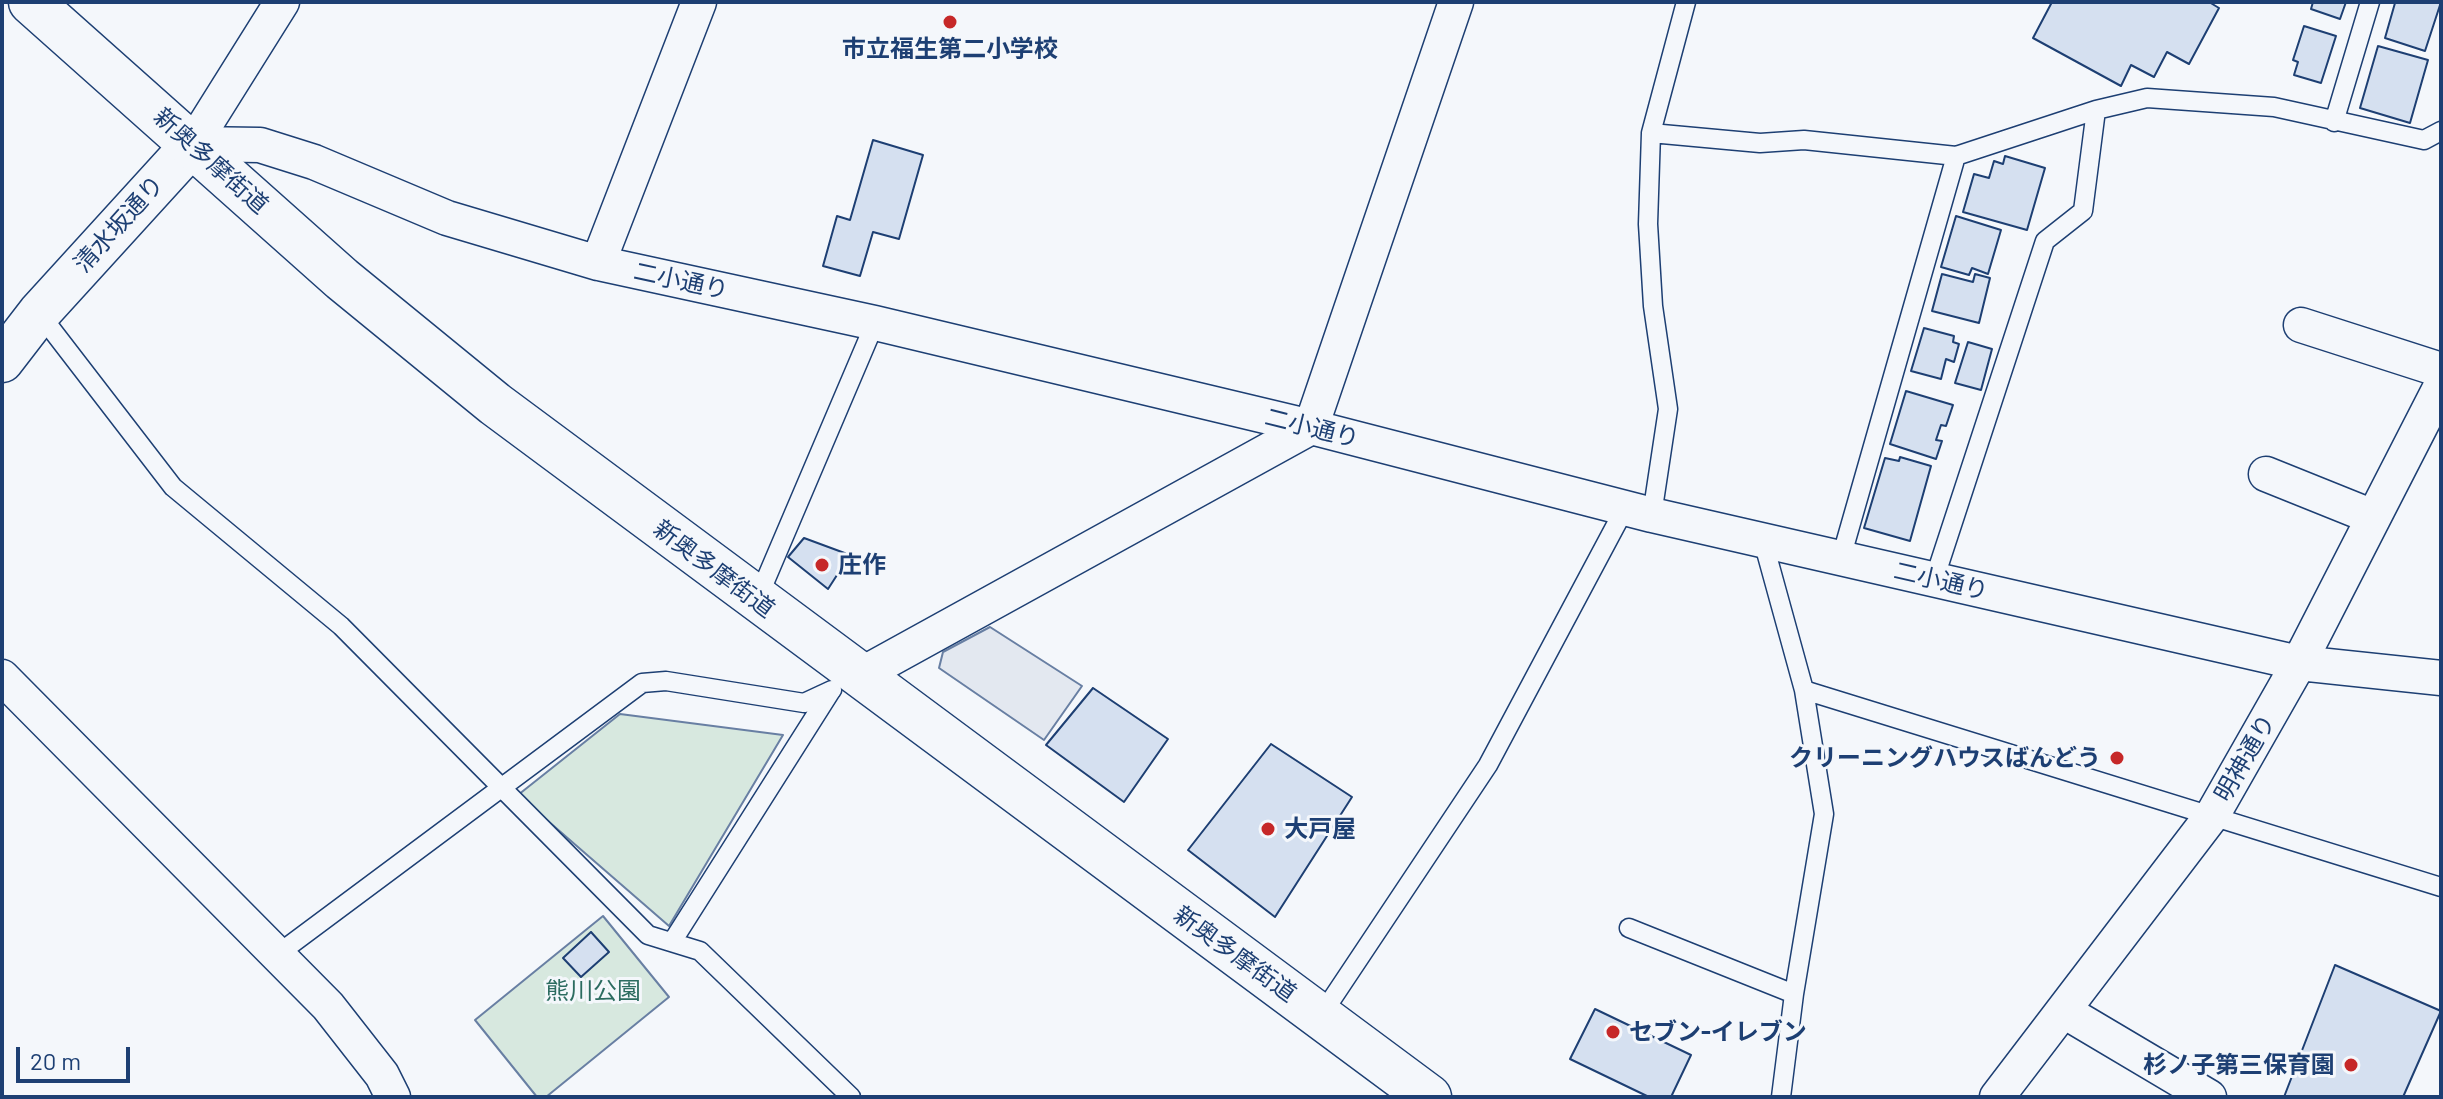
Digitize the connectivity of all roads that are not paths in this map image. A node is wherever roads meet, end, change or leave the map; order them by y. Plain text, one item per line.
1 (31, 2) edge
2 (282, 2) edge
3 (699, 2) edge
4 (1456, 2) edge
5 (1686, 2) edge
6 (2370, 2) edge
7 (2096, 110) junction
8 (2334, 122) junction
9 (2441, 131) edge
10 (1651, 133) junction
11 (193, 144) junction
12 (1956, 156) junction
13 (598, 263) junction
14 (39, 313) junction
15 (875, 323) junction
16 (2301, 325) dead end
17 (2, 361) edge
18 (2441, 370) edge
19 (2441, 386) edge
20 (1311, 427) junction
21 (2266, 474) dead end
22 (1639, 512) junction
23 (2373, 517) junction
24 (1763, 541) junction
25 (1841, 558) junction
26 (1934, 580) junction
27 (757, 601) junction
28 (2299, 663) junction
29 (2, 677) edge
30 (2441, 678) edge
31 (845, 683) junction
32 (1804, 690) junction
33 (501, 786) junction
34 (2213, 814) junction
35 (2441, 887) edge
36 (1629, 928) dead end
37 (672, 942) junction
38 (278, 954) junction
39 (1794, 994) junction
40 (2064, 1011) junction
41 (1320, 1017) junction
42 (393, 1097) edge
43 (851, 1097) edge
44 (1429, 1097) edge
45 (1781, 1097) edge
46 (1997, 1097) edge
47 (2209, 1097) edge

1 - 11 main road, 新奥多摩街道
2 - 11 street, 清水坂通り
3 - 13 street
4 - 20 street
5 - 10 lane
6 - 8 lane
7 - 8 lane
7 - 12 lane
7 - 26 lane
8 - 9 lane
10 - 12 lane
10 - 22 lane
11 - 13 street, 二小通り
11 - 14 street, 清水坂通り
11 - 27 main road, 新奥多摩街道
12 - 25 lane
13 - 15 street, 二小通り
14 - 17 street, 清水坂通り
14 - 33 lane
15 - 20 street, 二小通り
15 - 27 lane
16 - 18 street
19 - 23 street, 明神通り
20 - 22 street, 二小通り
20 - 31 street
21 - 23 street
22 - 24 street, 二小通り
22 - 41 lane
23 - 28 street, 明神通り
24 - 25 street, 二小通り
24 - 32 lane
25 - 26 street, 二小通り
26 - 28 street, 二小通り
27 - 31 main road, 新奥多摩街道
28 - 30 street, 二小通り
28 - 34 street, 明神通り
29 - 38 street
31 - 33 lane
31 - 37 lane
31 - 41 main road, 新奥多摩街道
32 - 34 lane
32 - 39 lane
33 - 37 lane
33 - 38 lane
34 - 35 lane
34 - 40 street, 明神通り
36 - 39 lane
37 - 43 lane
38 - 42 street
39 - 45 lane
40 - 46 street, 明神通り
40 - 47 street
41 - 44 main road, 新奥多摩街道

